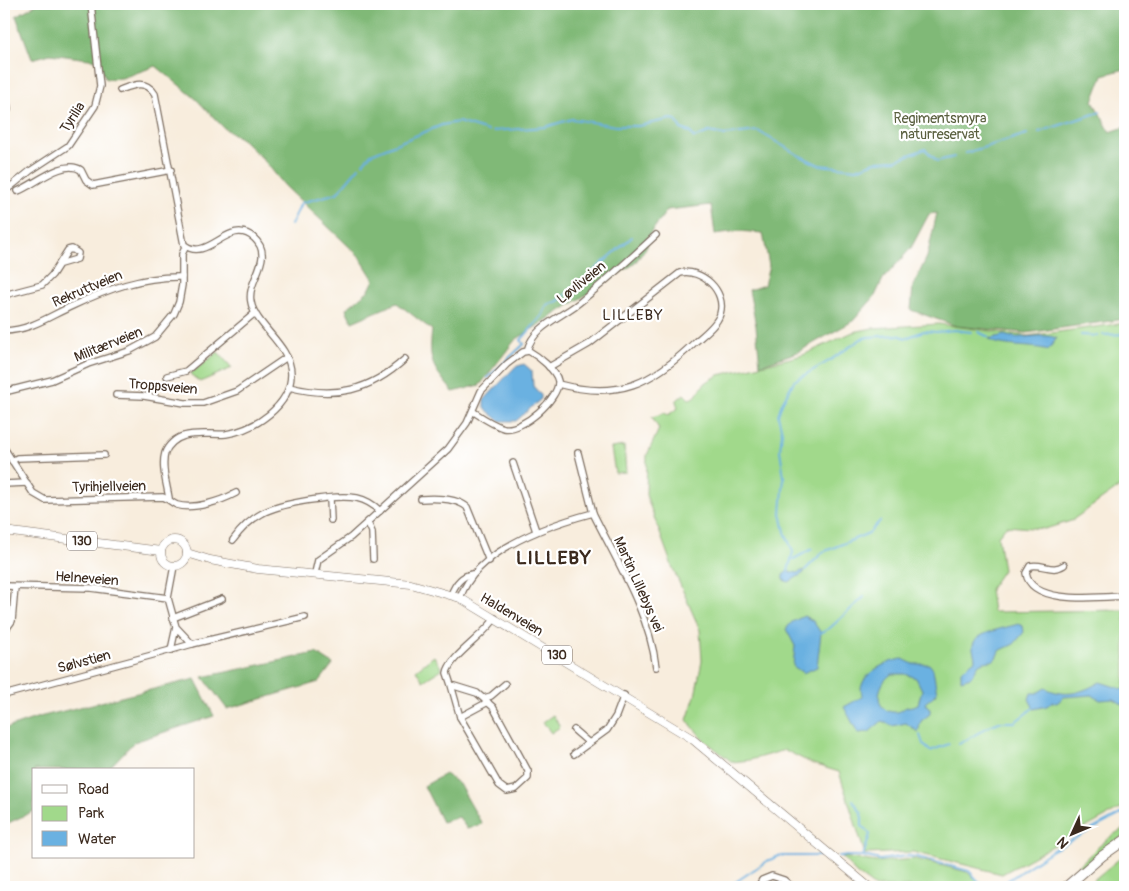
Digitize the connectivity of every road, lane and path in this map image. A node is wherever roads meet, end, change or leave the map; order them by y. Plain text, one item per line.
1 (91, 4) edge
2 (4, 87) edge
3 (120, 90) dead end
4 (4, 123) edge
5 (171, 170) junction
6 (18, 191) dead end
7 (4, 192) edge
8 (656, 235) dead end
9 (186, 246) junction
10 (60, 264) dead end
11 (182, 277) junction
12 (4, 295) edge
13 (256, 313) junction
14 (4, 331) edge
15 (527, 351) junction
16 (287, 357) junction
17 (405, 359) dead end
18 (549, 368) junction
19 (167, 376) dead end
20 (558, 384) junction
21 (289, 387) junction
22 (4, 392) edge
23 (116, 396) dead end
24 (474, 412) junction
25 (4, 448) edge
26 (578, 453) dead end
27 (104, 455) dead end
28 (12, 461) junction
29 (512, 463) dead end
30 (27, 483) junction
31 (4, 484) edge
32 (236, 493) dead end
33 (169, 498) junction
34 (330, 499) junction
35 (421, 499) dead end
36 (380, 511) junction
37 (593, 513) junction
38 (331, 520) dead end
39 (368, 522) junction
40 (4, 531) edge
41 (536, 531) junction
42 (232, 540) dead end
43 (161, 551) junction
44 (187, 553) junction
45 (373, 559) dead end
46 (489, 561) junction
47 (1064, 565) dead end
48 (174, 566) junction
49 (315, 573) junction
50 (472, 574) junction
51 (4, 586) edge
52 (15, 587) junction
53 (451, 595) junction
54 (1125, 596) edge
55 (168, 598) junction
56 (460, 598) junction
57 (222, 599) dead end
58 (305, 617) dead end
59 (173, 618) junction
60 (496, 618) junction
61 (176, 627) junction
62 (4, 632) edge
63 (192, 644) junction
64 (171, 650) junction
65 (664, 660) dead end
66 (505, 684) dead end
67 (451, 685) junction
68 (4, 695) edge
69 (624, 695) junction
70 (486, 700) junction
71 (460, 717) junction
72 (574, 730) dead end
73 (589, 743) junction
74 (574, 754) dead end
75 (1125, 840) edge
76 (1070, 886) edge
77 (758, 887) edge
78 (792, 887) edge
79 (869, 887) edge

1 - 7 street, Tyrilia
2 - 4 street
3 - 5 street
5 - 6 street
5 - 9 street
8 - 15 street, Løvliveien
9 - 11 street, Militærveien
9 - 13 street
10 - 12 street
11 - 14 street, Rekruttveien
11 - 22 street, Militærveien
13 - 16 street
13 - 19 street
15 - 18 street
15 - 24 street
16 - 21 street
16 - 23 street, Troppsveien
17 - 21 street
18 - 20 street
18 - 20 street
20 - 24 street
21 - 33 street
24 - 36 street
25 - 28 street, Tyrihjellveien
26 - 37 street, Martin Lillebys vei
27 - 28 street
28 - 30 street, Tyrihjellveien
29 - 41 street
30 - 31 street
30 - 33 street, Tyrihjellveien
32 - 33 street, Tyrihjellveien
34 - 36 street
34 - 38 street
34 - 42 street
35 - 46 street
36 - 39 street
37 - 41 street
37 - 65 street, Martin Lillebys vei
39 - 45 street
39 - 49 street
40 - 43 main road, 130
41 - 46 street
43 - 44 main road
43 - 48 main road
44 - 48 main road
44 - 49 main road, Haldenveien / 130
46 - 50 street
47 - 54 street
48 - 55 street
49 - 53 main road, Haldenveien / 130
50 - 53 street
50 - 56 street
51 - 52 street, Helneveien
52 - 55 street, Helneveien
52 - 62 street
53 - 56 main road, Haldenveien / 130
55 - 59 street
56 - 60 main road, Haldenveien / 130
57 - 59 street
58 - 63 street, Sølvstien
59 - 61 street
60 - 67 street
60 - 69 main road, Haldenveien / 130
61 - 63 street
61 - 64 street
63 - 64 street, Sølvstien
64 - 68 street, Sølvstien
66 - 70 street
67 - 70 street
67 - 71 street
69 - 73 street
69 - 79 main road, Haldenveien / 130
70 - 71 street
70 - 71 street
72 - 73 street
73 - 74 street
75 - 76 highway
77 - 78 street

